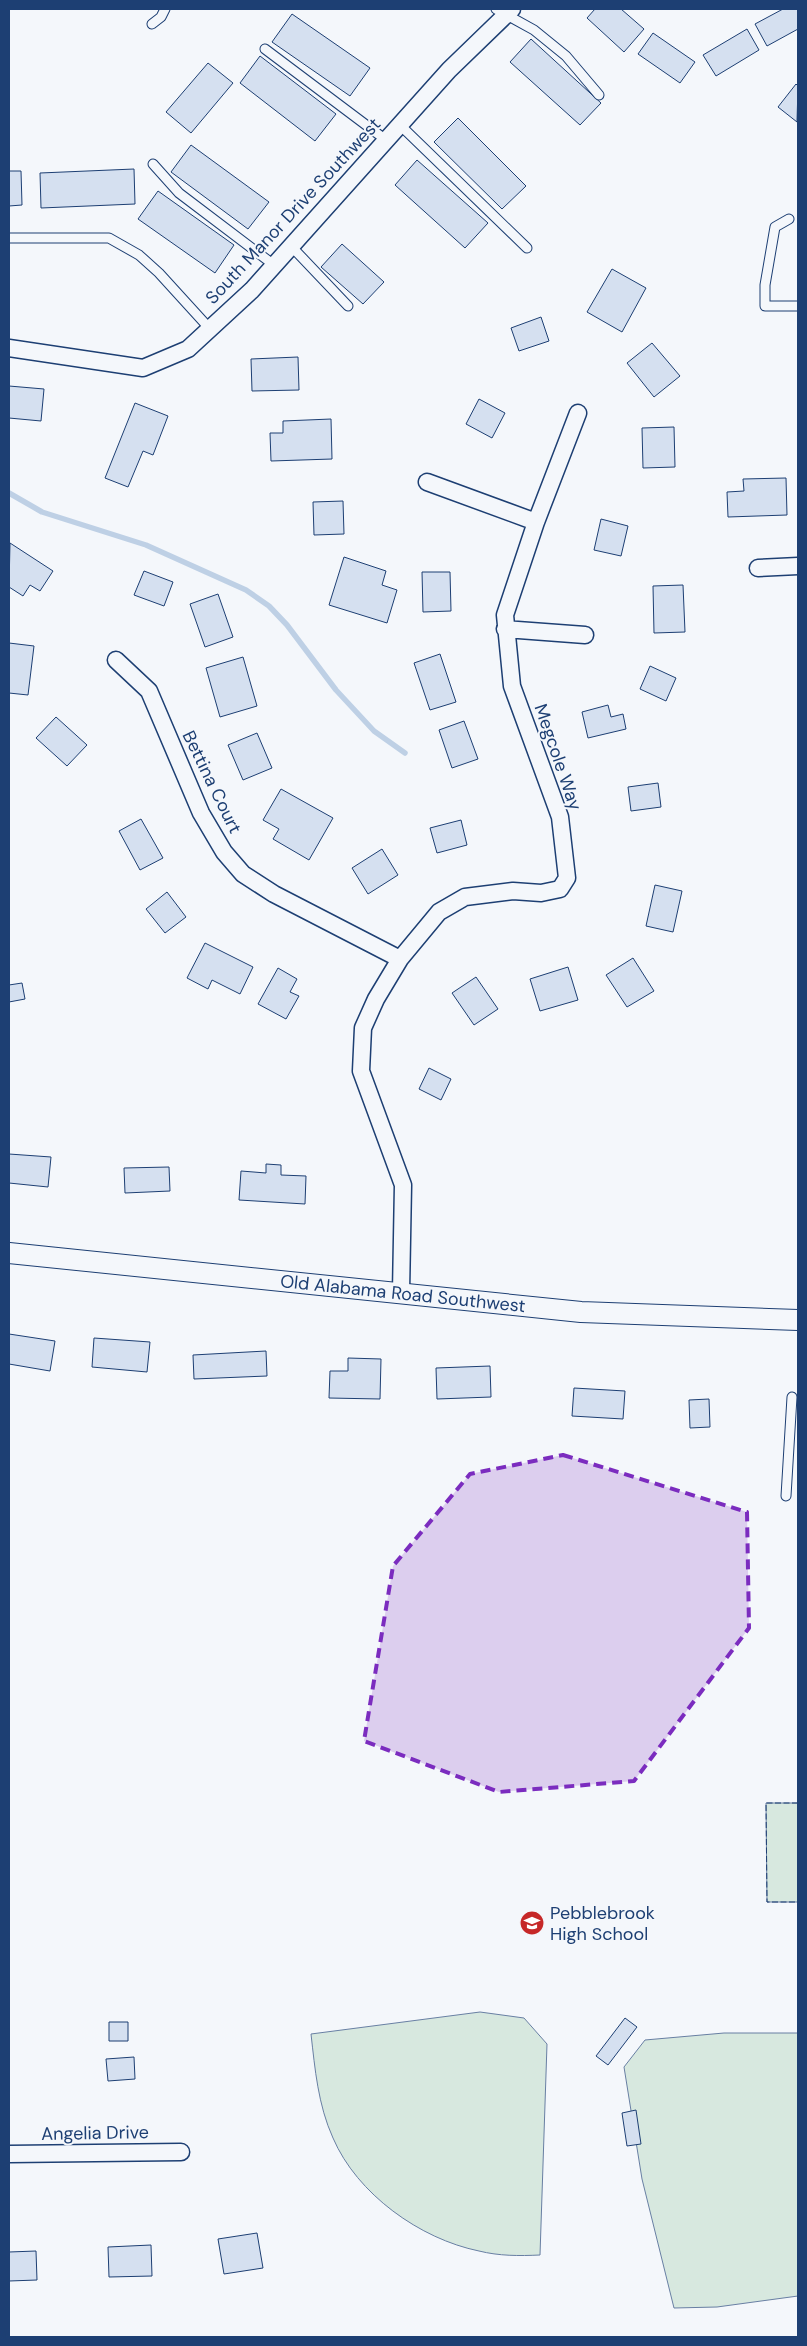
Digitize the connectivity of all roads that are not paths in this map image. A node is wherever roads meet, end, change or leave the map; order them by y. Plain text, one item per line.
1 (165, 9) edge
2 (505, 11) edge
3 (152, 24) dead end
4 (265, 48) dead end
5 (600, 95) dead end
6 (400, 125) junction
7 (386, 140) junction
8 (153, 164) dead end
9 (789, 220) dead end
10 (9, 238) edge
11 (291, 246) junction
12 (527, 248) dead end
13 (274, 265) junction
14 (348, 306) dead end
15 (798, 306) edge
16 (210, 328) junction
17 (9, 348) edge
18 (578, 413) dead end
19 (427, 482) dead end
20 (536, 522) junction
21 (798, 566) edge
22 (758, 568) dead end
23 (505, 629) junction
24 (585, 635) dead end
25 (116, 660) dead end
26 (400, 959) junction
27 (9, 1253) edge
28 (401, 1292) junction
29 (798, 1320) edge
30 (792, 1397) dead end
31 (786, 1496) dead end
32 (181, 2152) dead end
33 (9, 2154) edge

1 - 3 lane
2 - 5 lane
2 - 6 street, South Manor Drive Southwest
4 - 7 lane
6 - 7 street, South Manor Drive Southwest
6 - 12 lane
7 - 11 street, South Manor Drive Southwest
8 - 13 lane
9 - 15 lane
10 - 16 lane
11 - 13 street, South Manor Drive Southwest
11 - 14 lane
13 - 16 street, South Manor Drive Southwest
16 - 17 street, South Manor Drive Southwest
18 - 20 street, Megcole Way
19 - 20 street
20 - 23 street, Megcole Way
21 - 22 street
23 - 24 street
23 - 26 street, Megcole Way
25 - 26 street, Bettina Court
26 - 28 street, Megcole Way
27 - 28 street, Old Alabama Road Southwest
28 - 29 street, Old Alabama Road Southwest
30 - 31 lane
32 - 33 street, Angelia Drive

